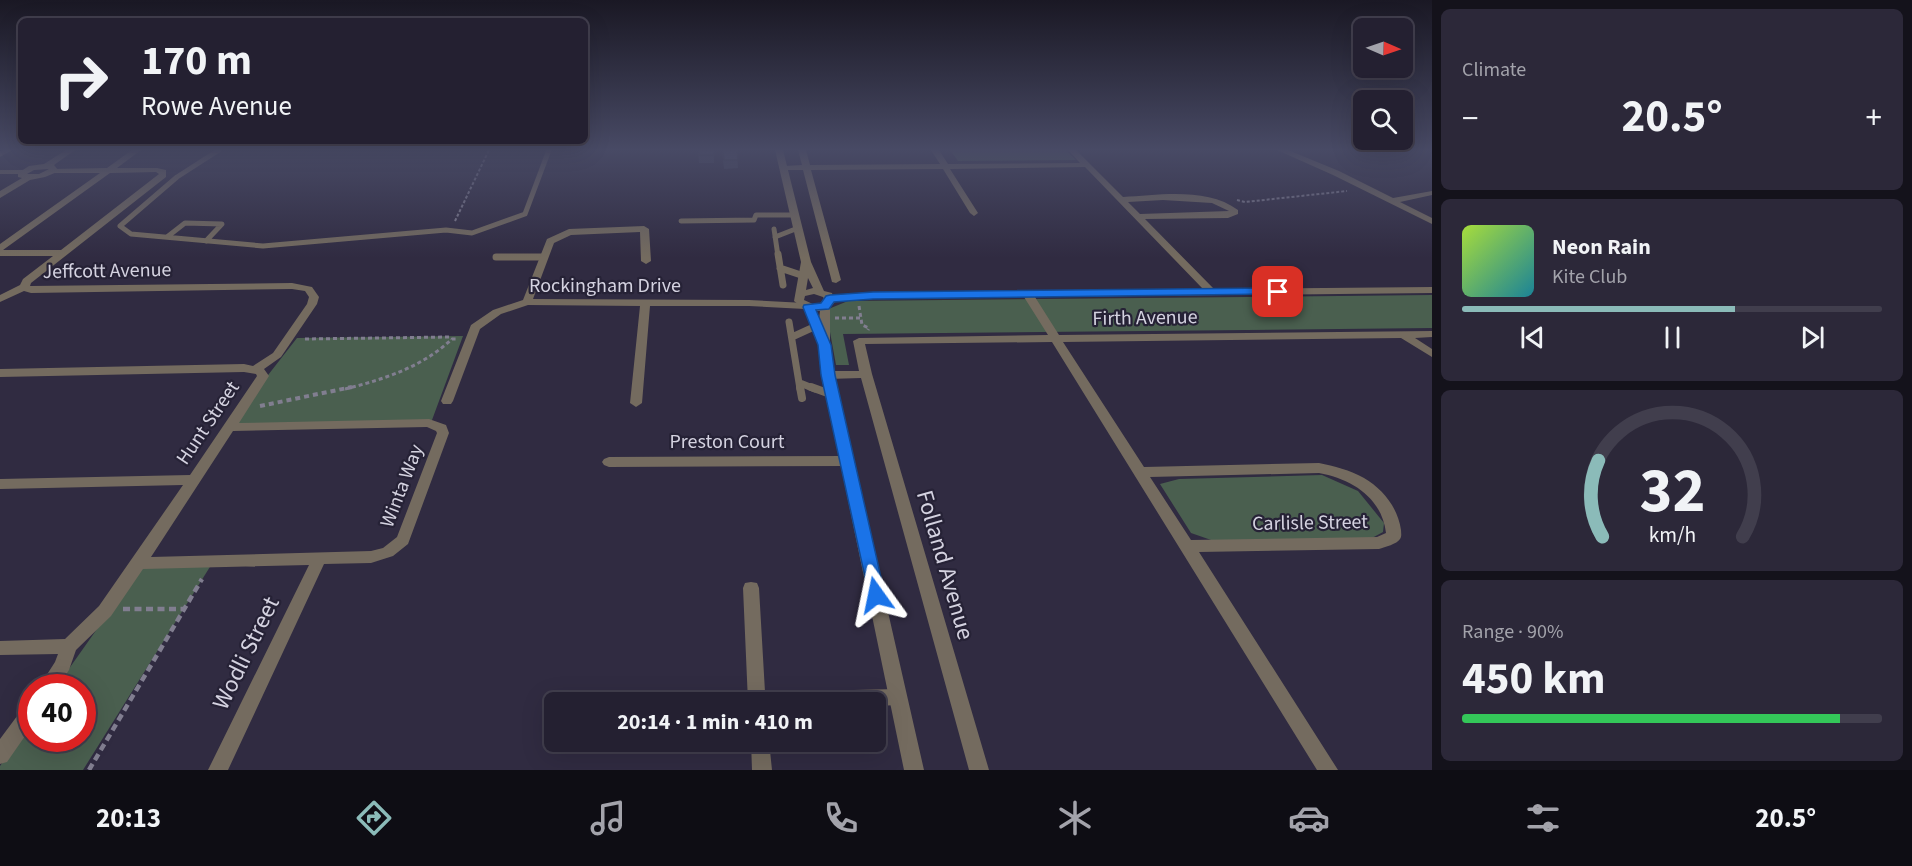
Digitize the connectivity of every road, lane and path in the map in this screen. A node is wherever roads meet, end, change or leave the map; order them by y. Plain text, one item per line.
1 (87, 186) edge
2 (149, 186) edge
3 (167, 186) edge
4 (471, 186) edge
5 (536, 186) edge
6 (788, 186) edge
7 (812, 186) edge
8 (957, 186) edge
9 (1107, 186) edge
10 (1363, 186) edge
11 (1348, 190) dead end
12 (1432, 192) edge
13 (1120, 200) junction
14 (1395, 200) junction
15 (1223, 204) junction
16 (974, 213) dead end
17 (795, 215) junction
18 (180, 217) dead end
19 (1137, 217) junction
20 (681, 221) dead end
21 (1432, 221) edge
22 (185, 223) junction
23 (798, 228) junction
24 (774, 229) dead end
25 (450, 230) junction
26 (167, 237) junction
27 (775, 237) junction
28 (206, 241) junction
29 (0, 248) edge
30 (64, 253) junction
31 (0, 254) edge
32 (496, 257) dead end
33 (544, 257) junction
34 (646, 261) dead end
35 (806, 262) junction
36 (780, 268) junction
37 (804, 276) junction
38 (836, 280) dead end
39 (783, 285) dead end
40 (24, 287) junction
41 (1432, 290) edge
42 (819, 291) junction
43 (1212, 293) junction
44 (800, 295) junction
45 (1028, 295) junction
46 (0, 299) edge
47 (527, 302) junction
48 (862, 302) dead end
49 (749, 303) junction
50 (828, 303) junction
51 (645, 304) junction
52 (807, 307) junction
53 (831, 318) dead end
54 (860, 318) junction
55 (789, 322) dead end
56 (816, 326) junction
57 (1403, 334) junction
58 (1432, 334) edge
59 (792, 337) junction
60 (1054, 337) junction
61 (863, 338) junction
62 (305, 339) dead end
63 (452, 339) junction
64 (459, 339) dead end
65 (824, 345) junction
66 (1432, 354) edge
67 (256, 369) junction
68 (0, 372) edge
69 (866, 374) junction
70 (828, 375) junction
71 (800, 383) junction
72 (833, 394) junction
73 (802, 398) dead end
74 (447, 401) dead end
75 (636, 403) dead end
76 (257, 411) dead end
77 (230, 427) junction
78 (846, 461) junction
79 (609, 462) dead end
80 (1139, 471) junction
81 (195, 480) junction
82 (0, 484) edge
83 (1185, 546) junction
84 (319, 559) junction
85 (139, 563) junction
86 (202, 579) dead end
87 (751, 588) dead end
88 (120, 609) dead end
89 (184, 609) junction
90 (69, 646) junction
91 (0, 648) edge
92 (57, 674) edge
93 (757, 692) edge
94 (886, 697) edge
95 (898, 697) junction
96 (18, 730) edge
97 (761, 752) edge
98 (0, 755) edge
99 (89, 770) edge
100 (219, 770) edge
101 (762, 770) edge
102 (914, 770) edge
103 (979, 770) edge
104 (1328, 770) edge

1 - 29 street
2 - 30 street, Jeffcott Avenue
3 - 26 lane
4 - 25 path
5 - 25 lane
6 - 17 street
7 - 38 street
8 - 16 street
9 - 13 street
10 - 14 street
11 - 15 path
12 - 14 street
13 - 15 street
13 - 19 street
14 - 21 street
15 - 19 street
17 - 20 lane
17 - 23 street
18 - 22 lane
19 - 43 street
22 - 26 lane
22 - 28 lane
23 - 27 lane
23 - 35 street
24 - 27 lane
25 - 28 lane
26 - 28 lane
27 - 36 lane
30 - 31 street
30 - 40 street, Jeffcott Avenue
32 - 33 lane
33 - 34 street
33 - 47 street
35 - 37 street
35 - 42 street
36 - 37 lane
36 - 39 lane
37 - 44 street
40 - 46 street
40 - 67 street, Jeffcott Avenue
41 - 43 street, Rockingham Drive
42 - 44 street, Rockingham Drive
42 - 50 street
43 - 45 street, Rockingham Drive
44 - 49 street, Rockingham Drive
44 - 52 street
45 - 50 street, Rockingham Drive
45 - 60 street
47 - 51 street, Rockingham Drive
47 - 74 street, Rockingham Drive
48 - 54 path
49 - 51 street, Rockingham Drive
49 - 52 street, Rockingham Drive
50 - 52 street, Rockingham Drive
50 - 65 street
51 - 75 street
52 - 56 street
53 - 54 path
54 - 61 path
55 - 59 lane
56 - 59 lane
56 - 65 street
57 - 58 street, Firth Avenue
57 - 60 street, Firth Avenue
57 - 66 street
59 - 71 lane
60 - 61 street, Firth Avenue
60 - 80 street
61 - 69 street, Folland Avenue
62 - 63 path
63 - 64 path
63 - 76 path
65 - 70 street
67 - 68 street, Hunt Street
67 - 77 street, Hunt Street
69 - 70 street
69 - 103 street, Folland Avenue
70 - 72 street
71 - 72 lane
71 - 73 lane
72 - 78 street
77 - 81 street, Hunt Street
77 - 84 street, Winta Way
78 - 79 street, Preston Court
78 - 95 street
80 - 83 street
80 - 83 street, Carlisle Street
81 - 82 street
81 - 85 street, Hunt Street
83 - 104 street
84 - 85 street, Winta Way
84 - 100 street, Wodli Street
85 - 90 street, Hunt Street
86 - 89 path
87 - 93 street
88 - 89 path
89 - 99 path
90 - 91 street
90 - 92 street
94 - 95 street
95 - 102 street
96 - 98 street
97 - 101 street

